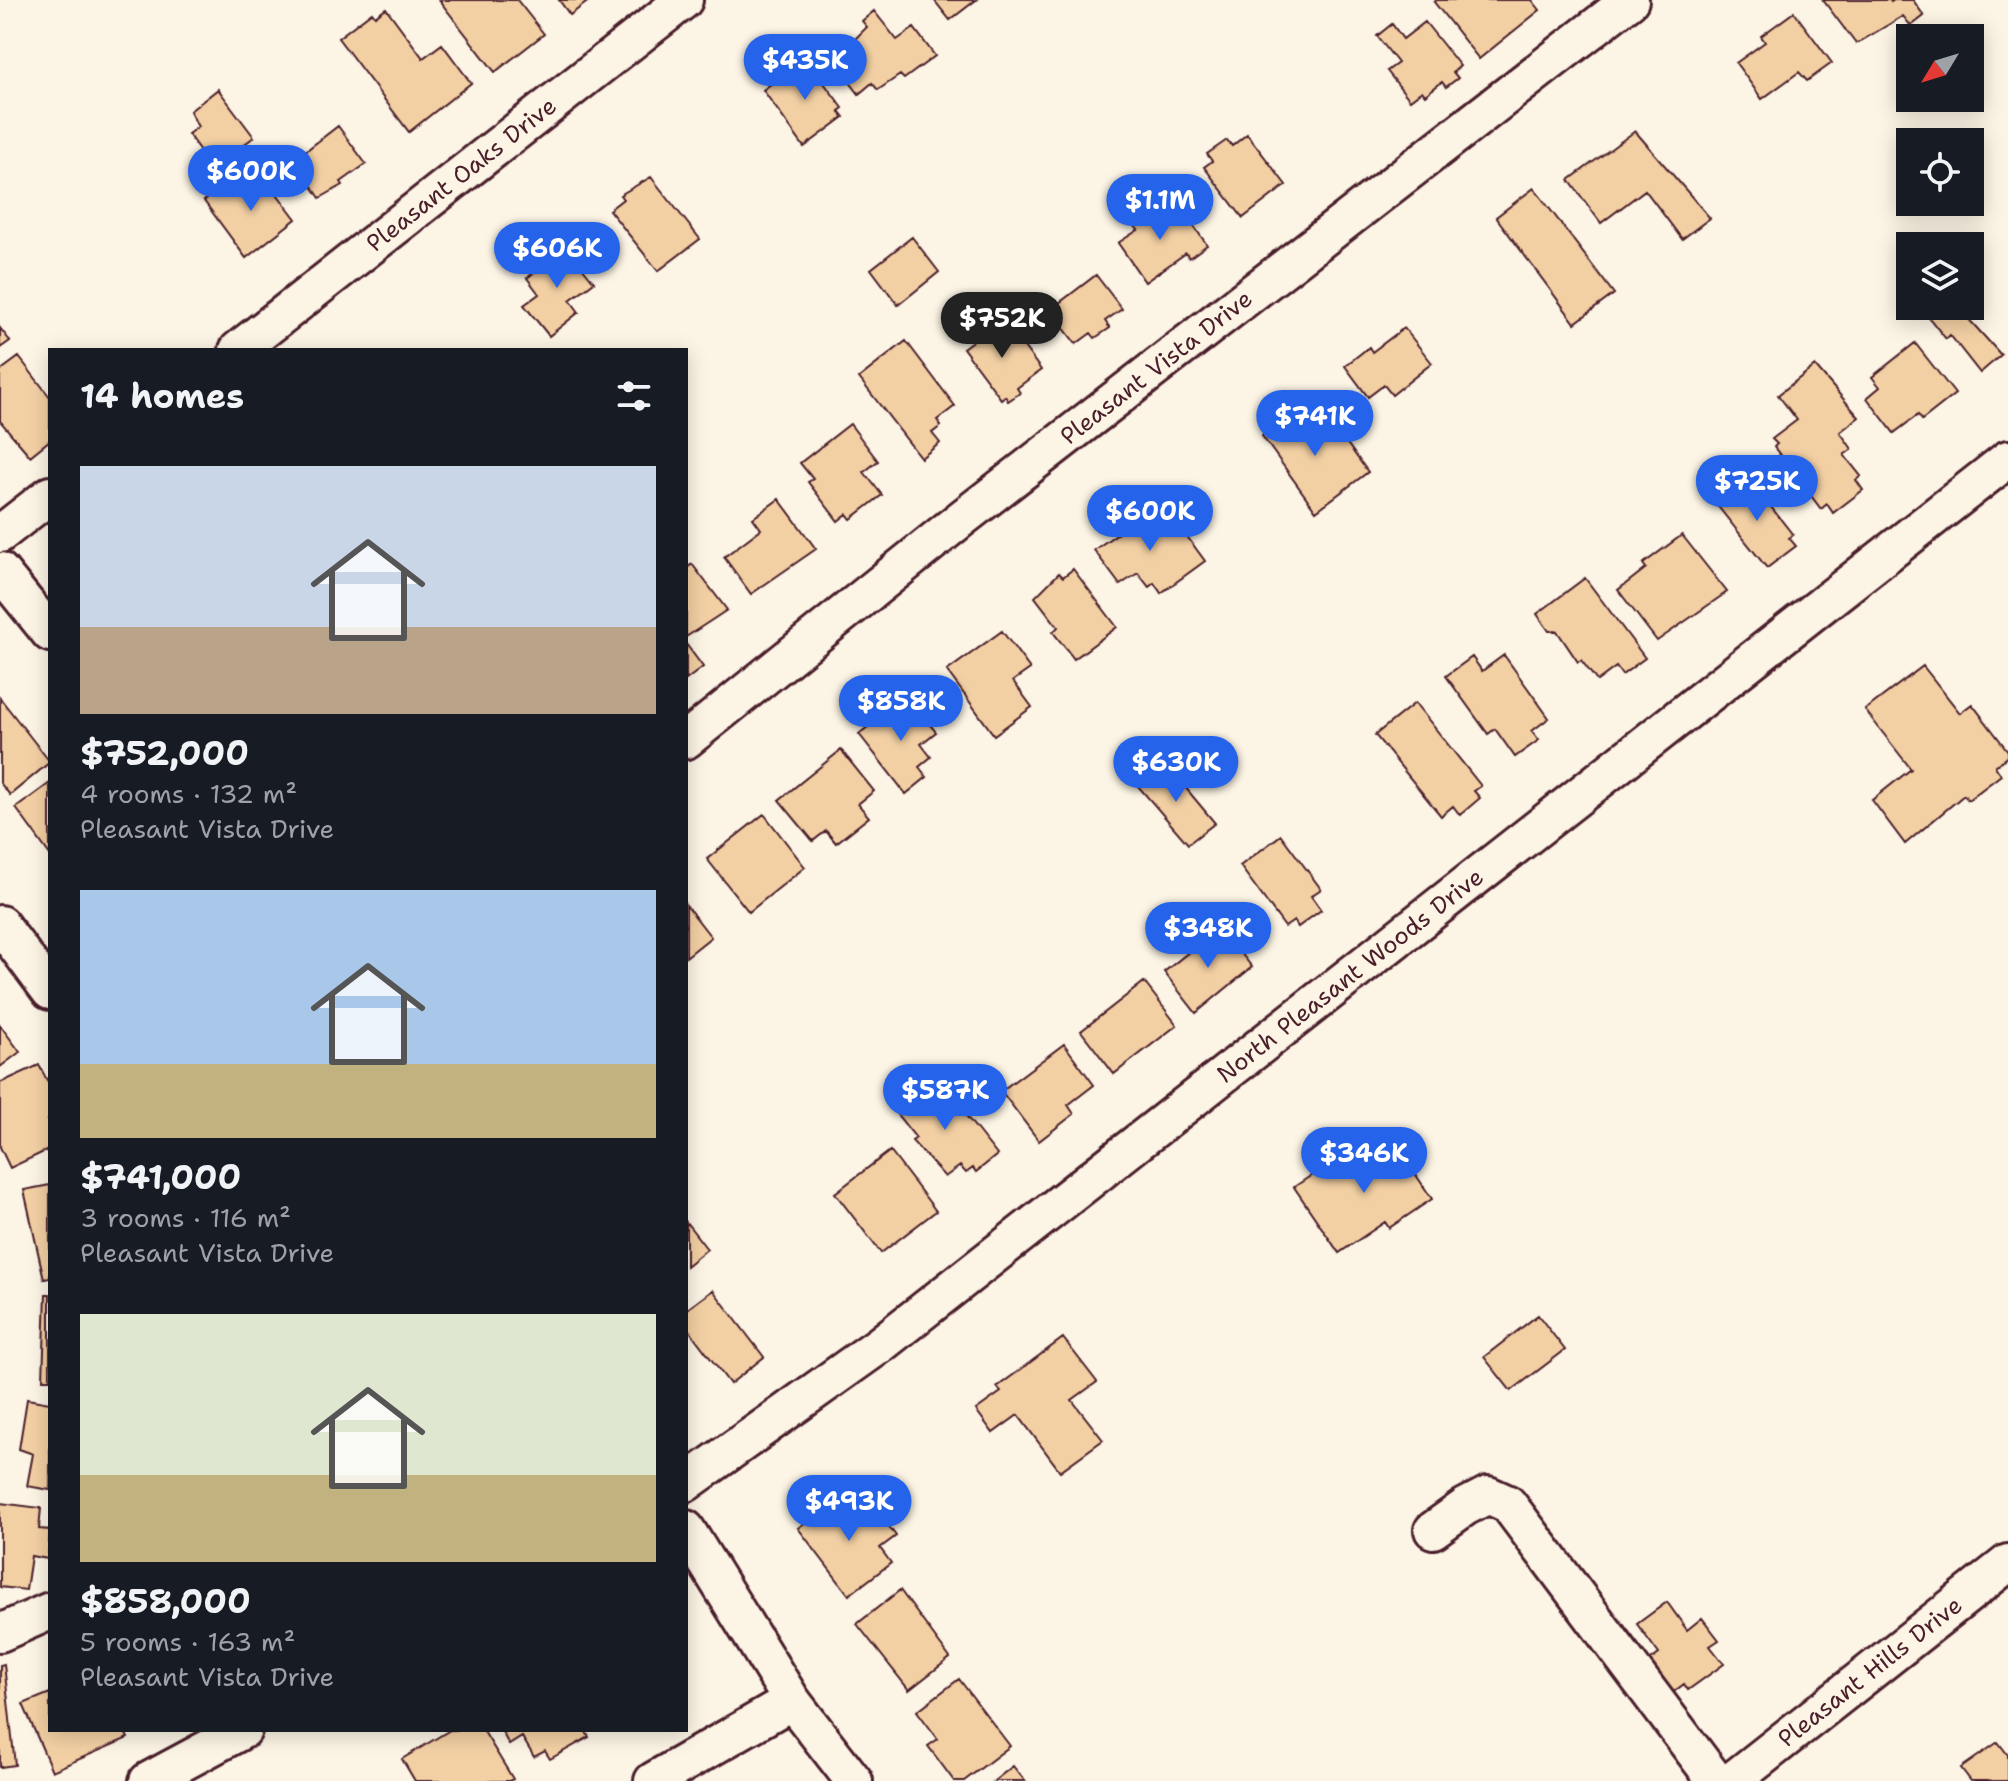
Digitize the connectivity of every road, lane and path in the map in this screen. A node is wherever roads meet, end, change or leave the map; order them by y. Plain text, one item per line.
1 (684, 0) edge
2 (1630, 0) edge
3 (241, 348) edge
4 (2008, 459) edge
5 (48, 497) edge
6 (0, 534) edge
7 (0, 571) edge
8 (48, 631) edge
9 (688, 738) edge
10 (0, 924) edge
11 (48, 988) edge
12 (688, 1482) edge
13 (1433, 1530) dead end
14 (688, 1532) edge
15 (2008, 1563) edge
16 (48, 1612) edge
17 (0, 1633) edge
18 (792, 1701) junction
19 (239, 1732) edge
20 (148, 1781) edge
21 (653, 1781) edge
22 (854, 1781) edge
23 (1716, 1781) edge
24 (1732, 1781) edge

1 - 3 street, Pleasant Oaks Drive
2 - 9 street, Pleasant Vista Drive
4 - 12 street, North Pleasant Woods Drive
5 - 6 street
7 - 8 street
10 - 11 street
13 - 23 street
14 - 18 street
15 - 24 street, Pleasant Hills Drive
16 - 17 street
18 - 21 street
18 - 22 street
19 - 20 street

